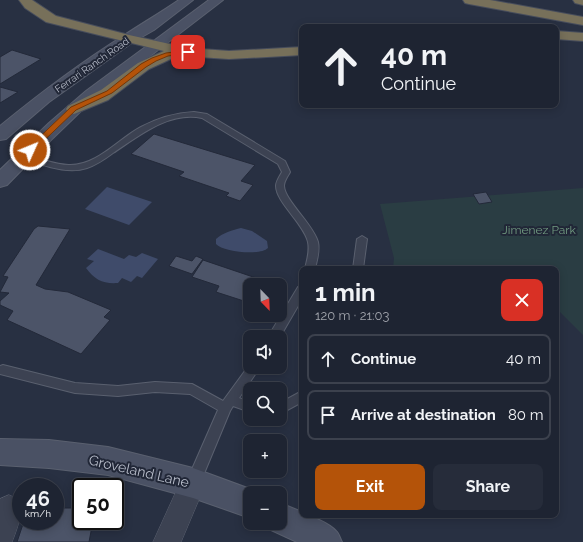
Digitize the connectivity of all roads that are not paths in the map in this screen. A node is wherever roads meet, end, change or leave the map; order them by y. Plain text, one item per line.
1 (25, 0) edge
2 (187, 0) edge
3 (218, 0) edge
4 (469, 0) edge
5 (579, 0) edge
6 (583, 1) edge
7 (583, 21) edge
8 (559, 35) edge
9 (583, 38) edge
10 (128, 39) junction
11 (155, 45) junction
12 (299, 51) edge
13 (188, 52) junction
14 (74, 109) junction
15 (0, 135) edge
16 (24, 157) junction
17 (0, 181) edge
18 (362, 239) dead end
19 (311, 266) edge
20 (358, 266) edge
21 (299, 295) edge
22 (278, 330) edge
23 (3, 370) dead end
24 (249, 374) edge
25 (299, 398) edge
26 (228, 404) junction
27 (287, 405) edge
28 (243, 406) edge
29 (0, 452) edge
30 (193, 483) junction
31 (243, 501) edge
32 (10, 508) dead end
33 (287, 522) edge
34 (0, 538) edge
35 (167, 542) edge
36 (326, 542) edge

1 - 10 highway
2 - 10 main road, Ferrari Ranch Road
3 - 11 main road, Ferrari Ranch Road
4 - 7 highway
5 - 6 highway
8 - 9 highway
10 - 11 highway
10 - 15 main road, Ferrari Ranch Road
11 - 13 highway
11 - 14 main road, Ferrari Ranch Road
12 - 13 highway
13 - 14 highway
14 - 16 main road, Ferrari Ranch Road
16 - 17 main road, Ferrari Ranch Road
16 - 19 lane
18 - 20 lane
21 - 22 lane
23 - 26 lane
24 - 26 lane
25 - 27 lane
26 - 28 lane
26 - 30 lane
29 - 30 main road, Groveland Lane
30 - 31 main road, Groveland Lane
30 - 35 street
32 - 34 street
33 - 36 main road

